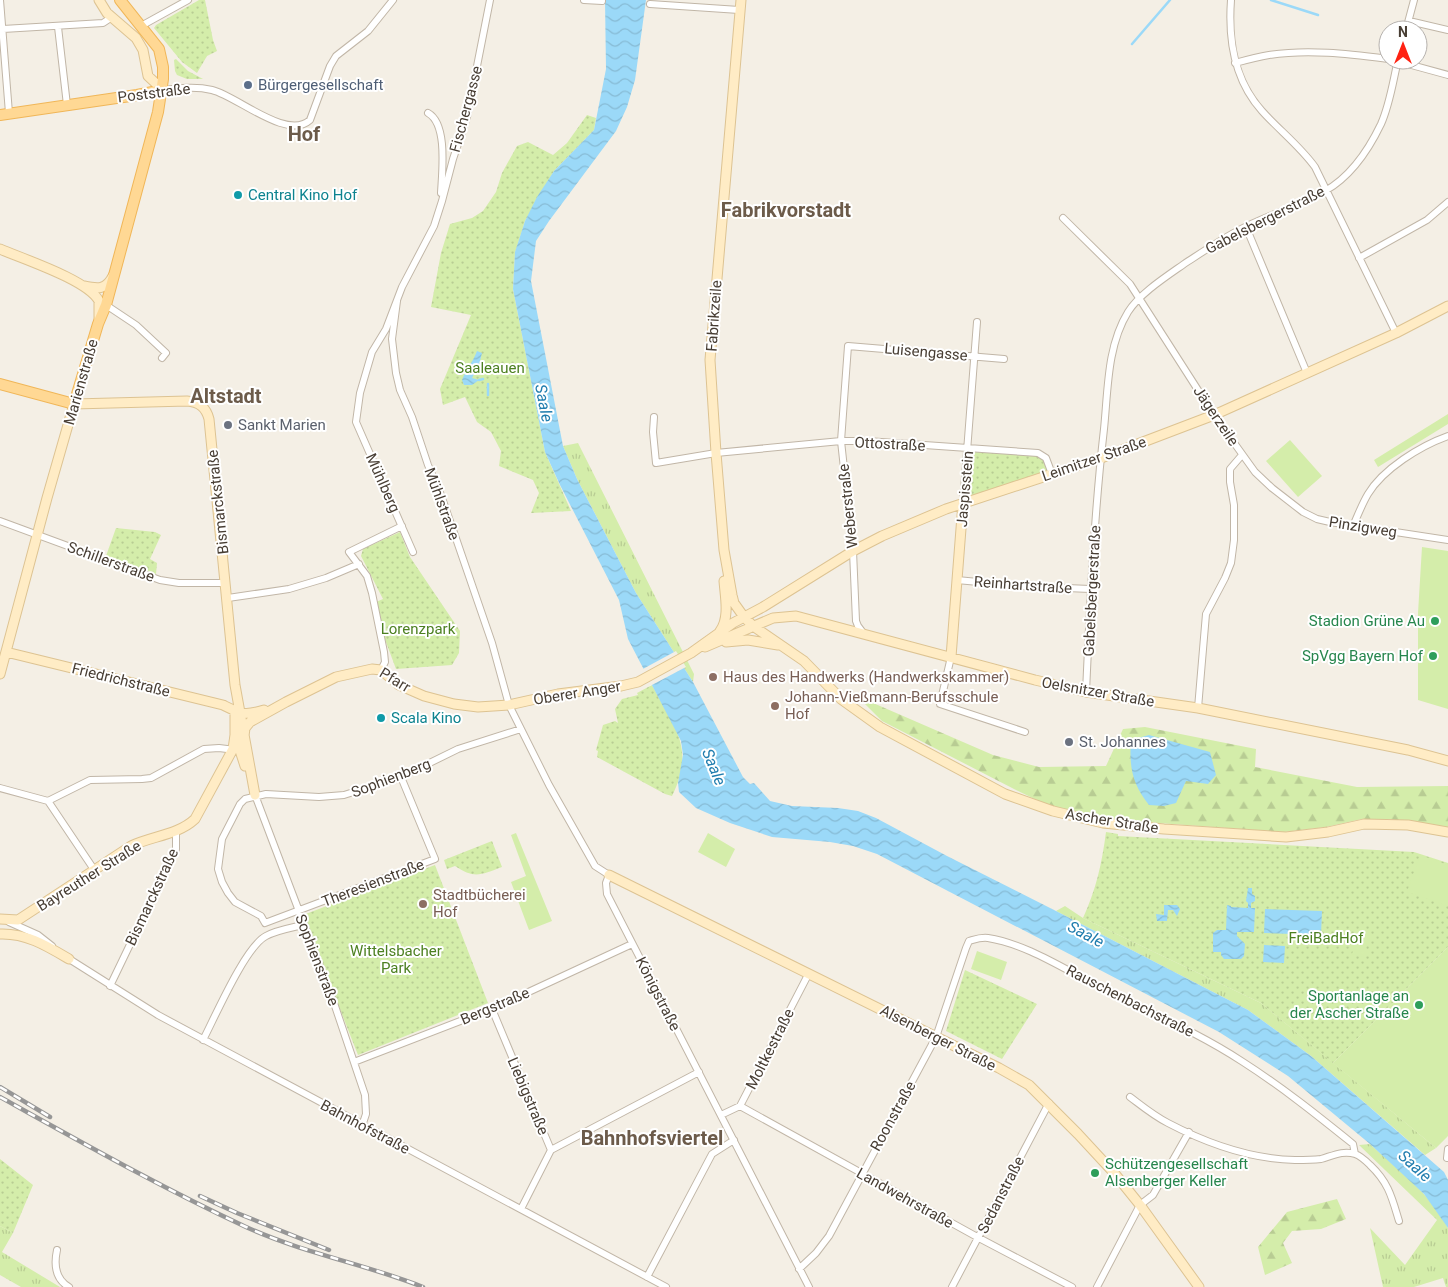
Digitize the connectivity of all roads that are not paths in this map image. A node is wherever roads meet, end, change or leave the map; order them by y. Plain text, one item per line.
1 (0, 0) edge
2 (98, 0) edge
3 (120, 0) edge
4 (188, 0) edge
5 (393, 0) edge
6 (490, 0) edge
7 (584, 0) edge
8 (602, 0) edge
9 (741, 0) edge
10 (1231, 0) edge
11 (1414, 0) edge
12 (650, 4) dead end
13 (740, 10) junction
14 (112, 17) junction
15 (1409, 20) edge
16 (1428, 25) edge
17 (58, 26) junction
18 (141, 26) junction
19 (3, 29) junction
20 (1448, 30) edge
21 (1378, 58) edge
22 (1235, 63) junction
23 (1428, 69) edge
24 (1394, 70) edge
25 (1448, 75) edge
26 (162, 90) junction
27 (67, 105) junction
28 (428, 113) dead end
29 (5, 114) edge
30 (1326, 190) junction
31 (1448, 202) edge
32 (438, 216) junction
33 (1063, 218) dead end
34 (1246, 227) junction
35 (0, 249) edge
36 (1359, 258) junction
37 (113, 275) junction
38 (79, 284) junction
39 (105, 286) junction
40 (1140, 298) junction
41 (396, 301) junction
42 (103, 305) junction
43 (1448, 306) edge
44 (977, 322) dead end
45 (1396, 333) junction
46 (848, 346) joint
47 (975, 356) junction
48 (162, 358) dead end
49 (1004, 359) dead end
50 (1307, 373) junction
51 (0, 384) edge
52 (74, 404) junction
53 (356, 413) joint
54 (1214, 415) junction
55 (654, 416) dead end
56 (1448, 436) edge
57 (841, 441) junction
58 (969, 449) junction
59 (716, 454) junction
60 (1242, 455) junction
61 (1101, 458) junction
62 (1052, 474) junction
63 (963, 503) junction
64 (0, 521) edge
65 (402, 526) junction
66 (1353, 526) junction
67 (37, 535) junction
68 (1448, 540) edge
69 (724, 550) junction
70 (852, 551) junction
71 (413, 552) dead end
72 (359, 564) junction
73 (957, 580) junction
74 (226, 583) junction
75 (1090, 589) junction
76 (228, 598) junction
77 (744, 617) junction
78 (753, 626) junction
79 (717, 634) junction
80 (864, 634) junction
81 (711, 645) junction
82 (792, 651) junction
83 (3, 652) edge
84 (687, 655) junction
85 (951, 657) junction
86 (380, 670) junction
87 (0, 674) edge
88 (235, 685) junction
89 (1086, 692) junction
90 (286, 702) junction
91 (214, 703) junction
92 (509, 705) junction
93 (1198, 708) junction
94 (238, 713) junction
95 (254, 720) junction
96 (521, 729) junction
97 (1025, 732) dead end
98 (240, 735) junction
99 (236, 750) junction
100 (248, 758) junction
101 (1448, 761) edge
102 (401, 777) junction
103 (0, 788) edge
104 (255, 796) junction
105 (48, 801) junction
106 (176, 831) junction
107 (1448, 832) edge
108 (94, 871) junction
109 (608, 875) junction
110 (298, 911) junction
111 (1, 919) edge
112 (266, 923) junction
113 (303, 925) junction
114 (0, 934) edge
115 (266, 936) junction
116 (632, 944) junction
117 (69, 959) junction
118 (809, 973) junction
119 (110, 986) junction
120 (492, 1009) junction
121 (936, 1037) junction
122 (203, 1040) junction
123 (354, 1062) junction
124 (699, 1072) junction
125 (1130, 1097) dead end
126 (1049, 1103) junction
127 (740, 1106) junction
128 (721, 1115) junction
129 (362, 1126) junction
130 (1189, 1132) junction
131 (734, 1140) junction
132 (1448, 1149) edge
133 (551, 1150) junction
134 (1355, 1154) junction
135 (1447, 1158) edge
136 (861, 1174) junction
137 (1140, 1205) junction
138 (521, 1209) junction
139 (1399, 1221) dead end
140 (979, 1238) junction
141 (57, 1250) dead end
142 (800, 1269) junction
143 (647, 1277) junction
144 (69, 1287) edge
145 (666, 1287) edge
146 (809, 1287) edge
147 (952, 1287) edge
148 (1072, 1287) edge
149 (1097, 1287) edge
150 (1199, 1287) edge

1 - 19 street
2 - 14 street
3 - 18 main road, Marienstraße
4 - 18 street
5 - 26 street, Poststraße
6 - 32 street, Fischergasse
7 - 8 street
9 - 13 street, Fabrikzeile
10 - 22 street
11 - 15 street
12 - 13 street
13 - 59 street, Fabrikzeile
14 - 17 street
14 - 26 street
16 - 20 street
17 - 19 street
17 - 27 street
18 - 26 main road, Marienstraße
19 - 29 street
21 - 22 street
22 - 30 street
23 - 25 street
24 - 30 street, Gabelsbergerstraße
26 - 27 main road, Poststraße
26 - 37 main road, Marienstraße
27 - 29 main road, Poststraße
28 - 32 street, Fischergasse
30 - 34 street, Gabelsbergerstraße
30 - 36 street
31 - 36 street
32 - 41 street, Fischergasse
33 - 40 street, Jägerzeile
34 - 40 street, Gabelsbergerstraße
34 - 50 street
35 - 38 street
36 - 45 street
37 - 39 street
37 - 42 main road, Marienstraße
38 - 39 street
38 - 42 street
39 - 42 street
40 - 54 street, Jägerzeile
40 - 61 street, Gabelsbergerstraße
41 - 53 street, Fischergasse
41 - 92 street, Mühlstraße
42 - 48 street
42 - 52 main road, Marienstraße
43 - 45 street, Leimitzer Straße
44 - 47 street, Jaspisstein
45 - 50 street, Leimitzer Straße
46 - 47 street, Luisengasse
46 - 57 street, Weberstraße
47 - 49 street, Luisengasse
47 - 58 street, Jaspisstein
50 - 54 street, Leimitzer Straße
51 - 52 main road
52 - 67 street, Marienstraße
52 - 74 street, Bismarckstraße
53 - 65 street, Mühlberg
54 - 60 street, Jägerzeile
54 - 61 street, Leimitzer Straße
55 - 59 street, Ottostraße
56 - 66 street
57 - 58 street, Ottostraße
57 - 59 street, Ottostraße
57 - 70 street, Weberstraße
58 - 62 street, Ottostraße
58 - 63 street, Jaspisstein
59 - 69 street, Fabrikzeile
60 - 66 street, Pinzigweg
60 - 93 street, Jägerzeile
61 - 62 street, Leimitzer Straße
61 - 75 street, Gabelsbergerstraße
62 - 63 street, Leimitzer Straße
63 - 70 street, Leimitzer Straße
63 - 73 street, Jaspisstein
64 - 67 street, Schillerstraße
65 - 71 street, Mühlberg
65 - 72 street
66 - 68 street, Pinzigweg
67 - 74 street, Schillerstraße
67 - 83 street, Marienstraße
69 - 77 street, Fabrikzeile
69 - 79 street
70 - 77 street, Leimitzer Straße
70 - 80 street, Weberstraße
72 - 76 street
72 - 86 street
73 - 75 street, Reinhartstraße
73 - 85 street, Jaspisstein
74 - 76 street, Bismarckstraße
75 - 89 street, Gabelsbergerstraße
76 - 88 street, Bismarckstraße
77 - 78 street, Fabrikzeile
77 - 79 street, Leimitzer Straße
78 - 80 street, Oelsnitzer Straße
78 - 81 street, Oelsnitzer Straße
78 - 82 street, Ascher Straße
79 - 84 street, Leimitzer Straße
80 - 85 street, Oelsnitzer Straße
81 - 82 street, Ascher Straße
81 - 84 street
82 - 107 street, Ascher Straße
83 - 87 street, Marienstraße
83 - 91 street, Friedrichstraße
84 - 92 street, Oberer Anger
85 - 89 street, Oelsnitzer Straße
85 - 97 street
86 - 90 street, Pfarr
86 - 92 street, Pfarr
88 - 91 street
88 - 94 street, Sophienstraße
89 - 93 street, Oelsnitzer Straße
90 - 94 street, Pfarr
90 - 95 street, Pfarr
91 - 94 street, Friedrichstraße
92 - 96 street
93 - 101 street, Oelsnitzer Straße
94 - 95 street
94 - 98 street, Sophienstraße
95 - 98 street, Pfarr
96 - 102 street, Sophienberg
96 - 109 street
98 - 99 street, Bismarckstraße
98 - 100 street, Sophienstraße
99 - 100 street
99 - 104 street, Sophienstraße
99 - 105 street
99 - 106 street, Bismarckstraße
100 - 104 street, Sophienstraße
102 - 104 street, Sophienberg
102 - 110 street, Theresienstraße
103 - 105 street
104 - 110 street, Sophienstraße
104 - 112 street
105 - 108 street
106 - 108 street, Bayreuther Straße
106 - 119 street, Bismarckstraße
108 - 111 street, Bayreuther Straße
109 - 116 street, Königstraße
109 - 118 street, Alsenberger Straße
110 - 112 street, Theresienstraße
110 - 113 street, Sophienstraße
111 - 117 street, Bahnhofstraße
112 - 115 street
113 - 115 street
113 - 123 street, Sophienstraße
114 - 117 street, Bahnhofstraße
115 - 122 street
116 - 120 street, Bergstraße
116 - 124 street, Königstraße
117 - 119 street, Bahnhofstraße
118 - 121 street, Alsenberger Straße
118 - 127 street, Moltkestraße
119 - 122 street, Bahnhofstraße
120 - 123 street, Bergstraße
120 - 133 street, Liebigstraße
121 - 126 street, Alsenberger Straße
121 - 134 street, Rauschenbachstraße
121 - 136 street, Roonstraße
122 - 129 street, Bahnhofstraße
123 - 129 street, Sophienstraße
124 - 128 street, Königstraße
124 - 133 street
125 - 130 street
126 - 137 street, Alsenberger Straße
126 - 140 street, Sedanstraße
127 - 128 street, Moltkestraße
127 - 136 street, Landwehrstraße
128 - 131 street, Königstraße
129 - 138 street, Bahnhofstraße
130 - 134 street
130 - 137 street
131 - 142 street, Königstraße
131 - 143 street
132 - 135 street
133 - 138 street, Liebigstraße
134 - 139 street
136 - 140 street, Landwehrstraße
136 - 142 street, Roonstraße
137 - 149 street
137 - 150 street, Alsenberger Straße
138 - 143 street, Bahnhofstraße
140 - 147 street, Sedanstraße
140 - 148 street, Landwehrstraße
141 - 144 street
142 - 146 street, Königstraße
143 - 145 street, Bahnhofstraße

